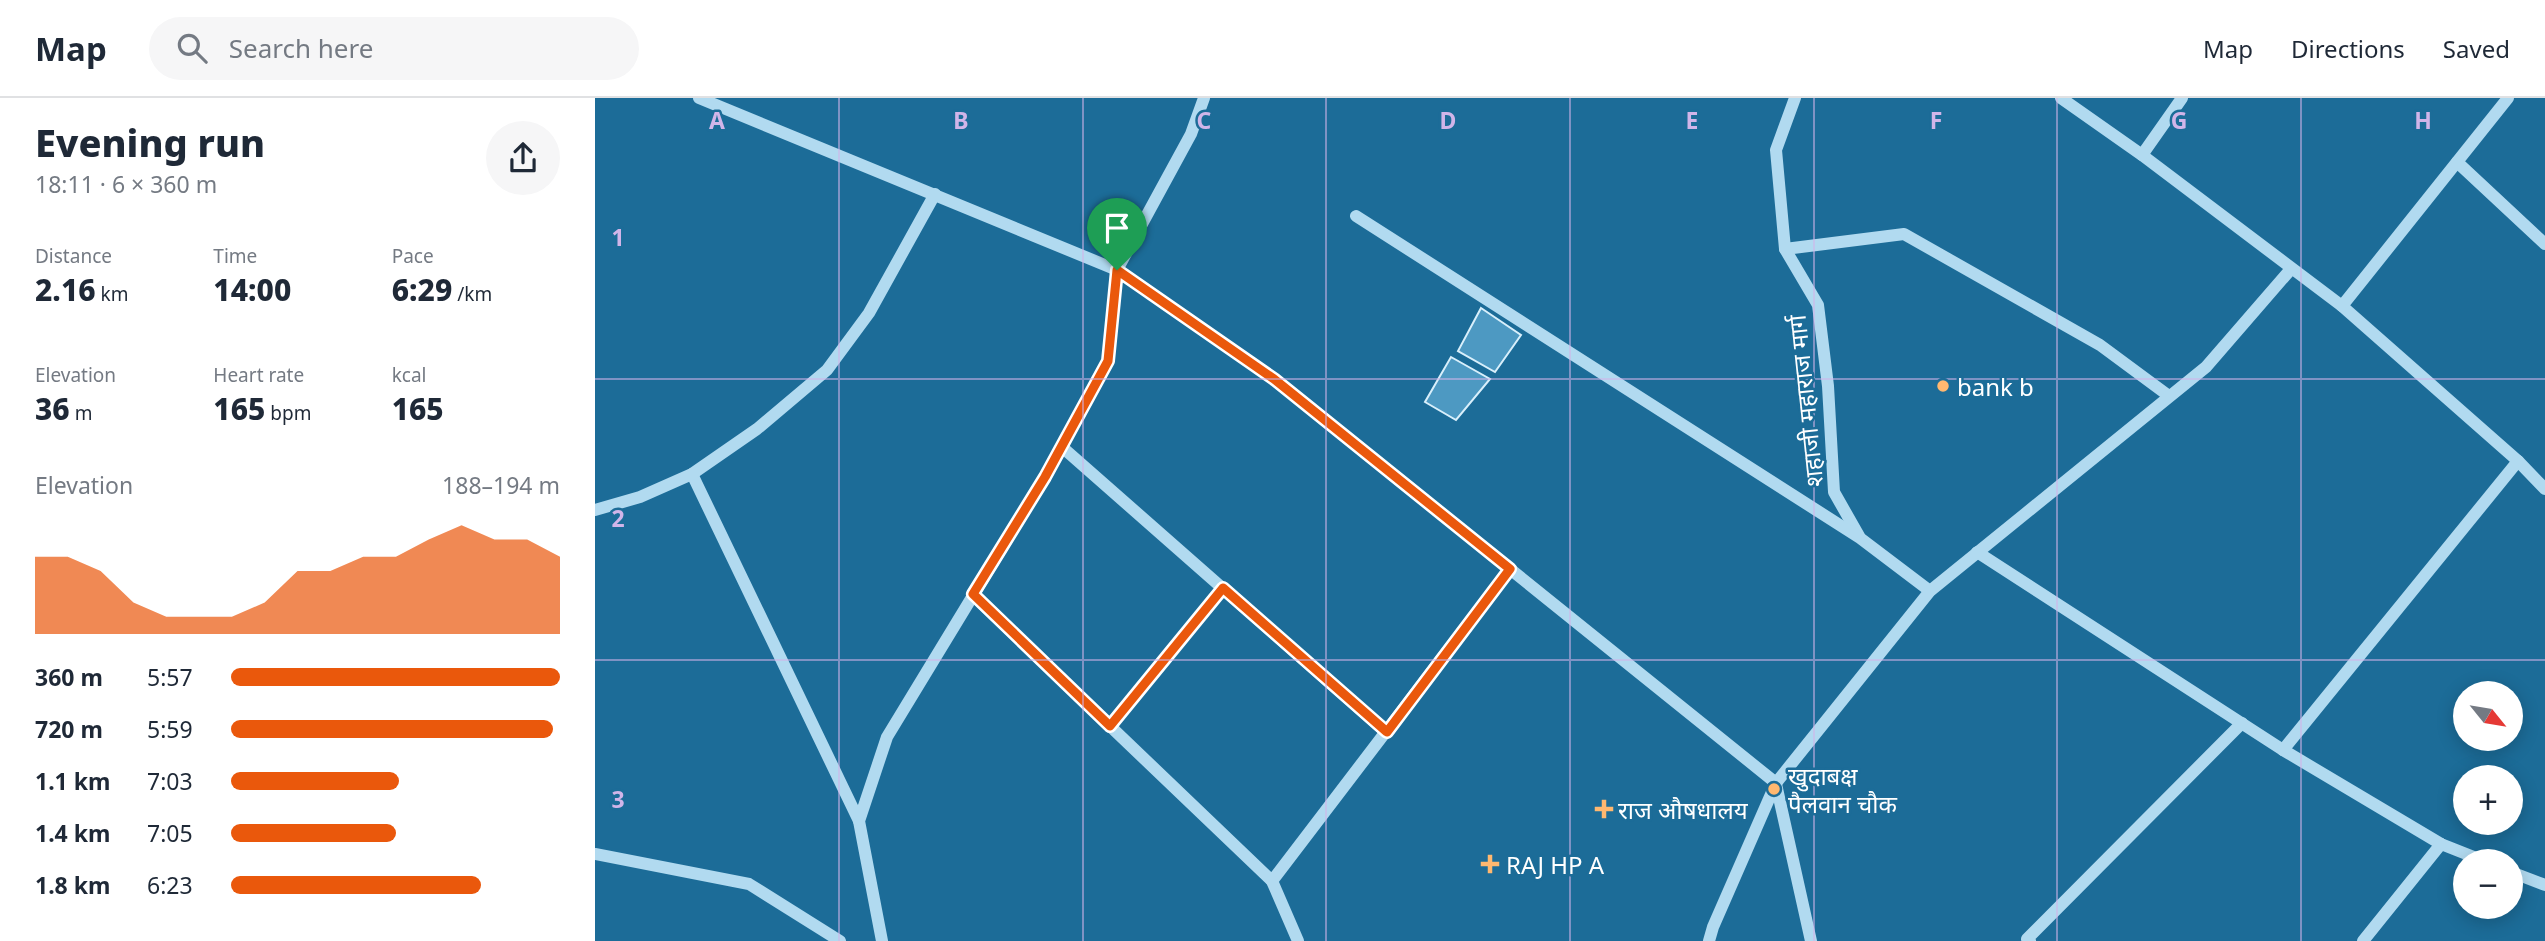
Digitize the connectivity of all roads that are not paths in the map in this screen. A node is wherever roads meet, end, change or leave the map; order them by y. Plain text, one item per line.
1 (699, 98) edge
2 (1204, 98) edge
3 (1795, 98) edge
4 (2061, 98) edge
5 (2182, 98) edge
6 (2508, 98) edge
7 (2143, 155) junction
8 (2457, 162) junction
9 (935, 194) junction
10 (1356, 216) dead end
11 (2545, 244) edge
12 (1785, 249) junction
13 (2291, 269) junction
14 (1117, 270) junction
15 (2342, 306) junction
16 (2169, 396) junction
17 (1062, 446) junction
18 (2518, 461) junction
19 (692, 474) junction
20 (2545, 489) edge
21 (595, 510) edge
22 (1860, 538) junction
23 (1977, 552) junction
24 (1510, 569) junction
25 (1223, 588) junction
26 (1930, 591) junction
27 (973, 594) junction
28 (2242, 723) junction
29 (1110, 726) junction
30 (1387, 732) junction
31 (2283, 750) junction
32 (1776, 783) junction
33 (859, 821) junction
34 (2441, 844) junction
35 (2454, 849) edge
36 (595, 854) edge
37 (2523, 877) edge
38 (1272, 881) junction
39 (2545, 886) edge
40 (840, 941) edge
41 (883, 941) edge
42 (1298, 941) edge
43 (1709, 941) edge
44 (1811, 941) edge
45 (2030, 941) edge
46 (2363, 941) edge

1 - 9 street
2 - 14 street
3 - 12 street, शहाजी महाराज मार्ग
4 - 7 street
5 - 7 street
6 - 8 street
7 - 13 street
8 - 11 street
8 - 15 street
9 - 14 street
9 - 19 street
10 - 22 street
12 - 16 street
12 - 22 street, शहाजी महाराज मार्ग
13 - 15 street
13 - 16 street
14 - 17 street
14 - 24 street
15 - 18 street
16 - 23 street
17 - 25 street
17 - 27 street
18 - 20 street
18 - 31 street
19 - 21 street
19 - 33 street
22 - 26 street
23 - 26 street
23 - 28 street
24 - 30 street
24 - 32 street
25 - 29 street
25 - 30 street
26 - 32 street
27 - 29 street
27 - 33 street
28 - 31 street
28 - 45 street
29 - 38 street
30 - 38 street
31 - 34 street
32 - 43 street
32 - 44 street
33 - 41 street
34 - 35 street
34 - 46 street
36 - 40 street
37 - 39 street
38 - 42 street

